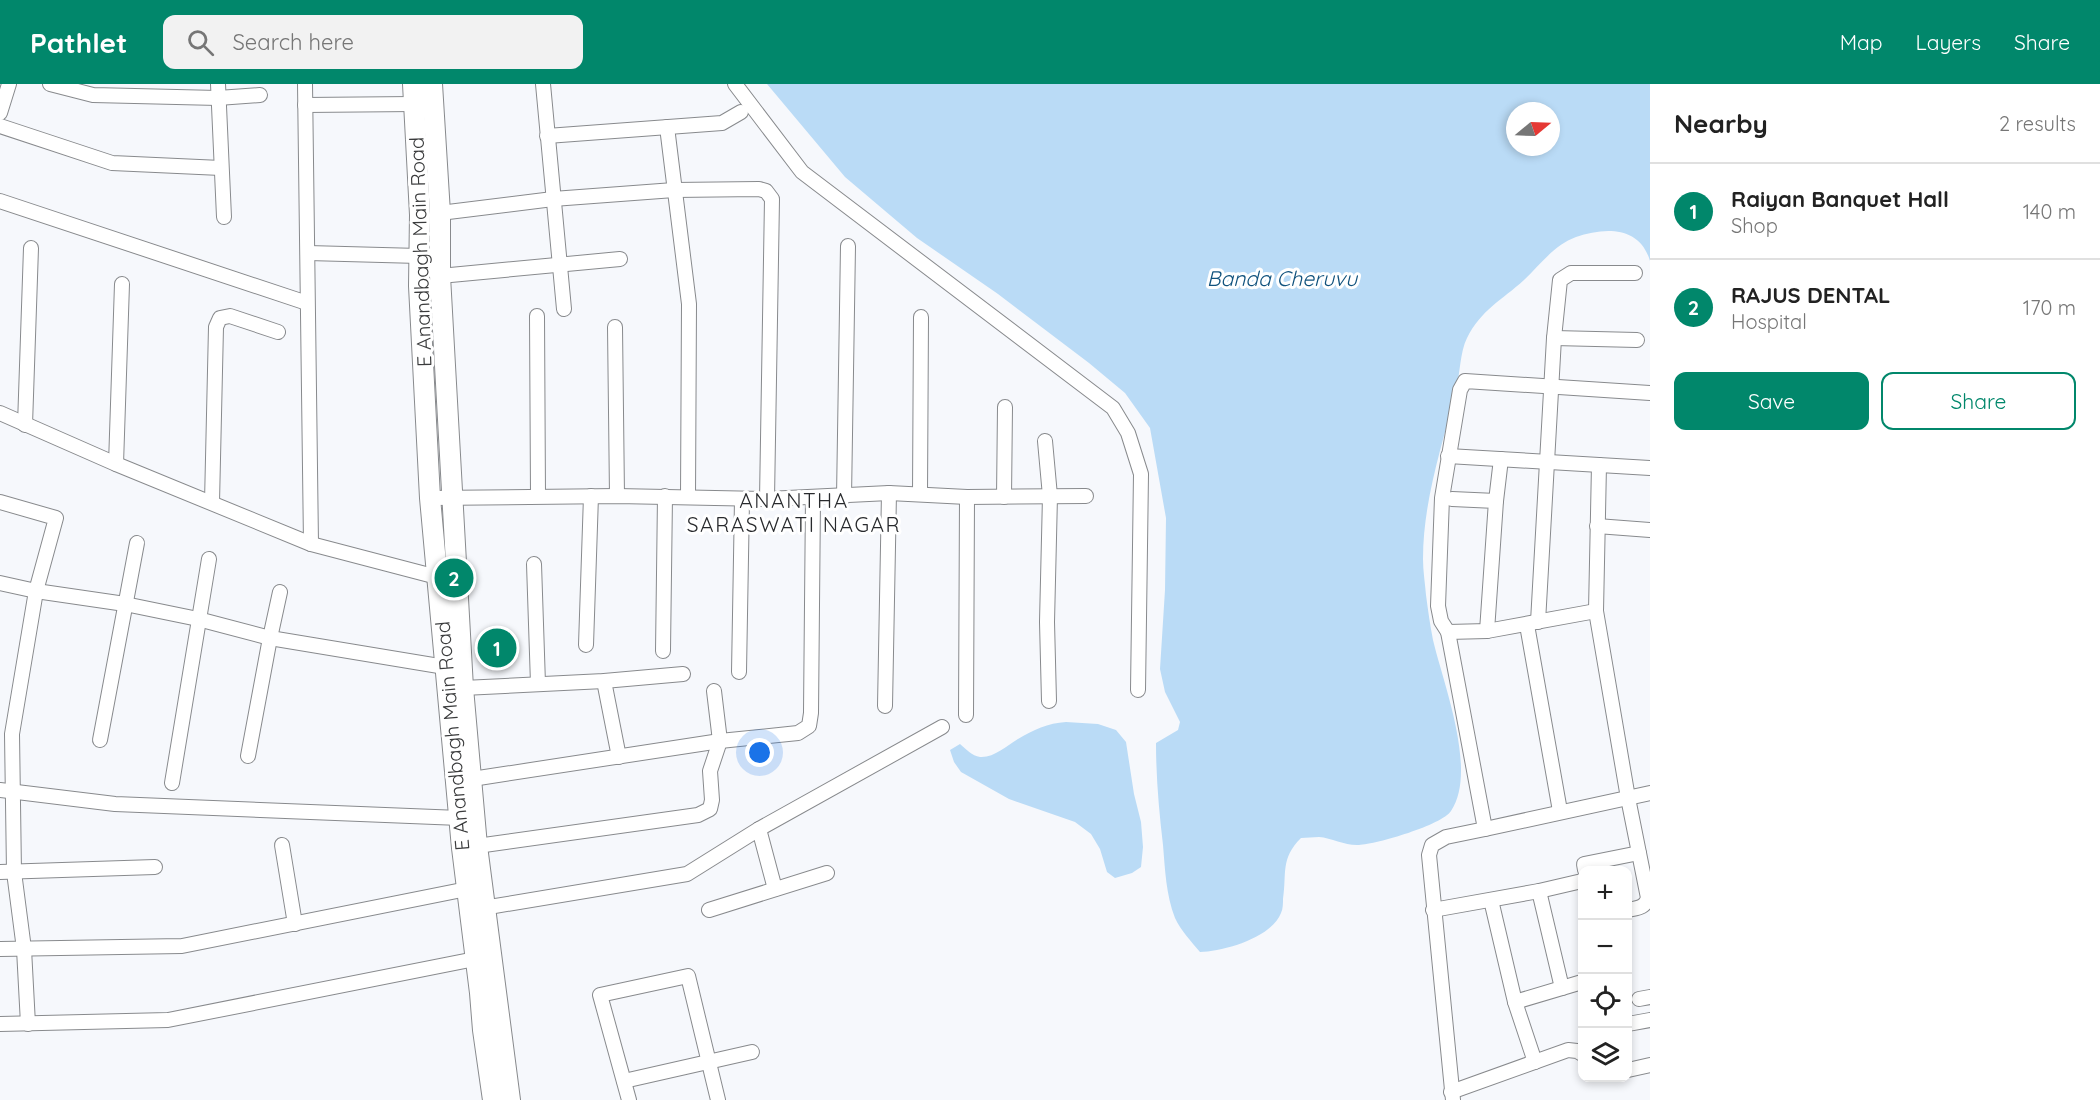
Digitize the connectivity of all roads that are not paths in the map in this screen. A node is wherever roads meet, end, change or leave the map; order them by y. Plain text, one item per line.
1 (9, 84) edge
2 (50, 84) edge
3 (305, 84) edge
4 (413, 84) edge
5 (432, 84) edge
6 (543, 84) edge
7 (735, 84) edge
8 (218, 91) edge
9 (260, 95) dead end
10 (414, 104) junction
11 (305, 105) junction
12 (741, 112) dead end
13 (0, 113) edge
14 (0, 126) edge
15 (667, 128) junction
16 (547, 136) junction
17 (221, 168) junction
18 (674, 190) junction
19 (553, 199) junction
20 (0, 201) edge
21 (440, 213) junction
22 (224, 217) dead end
23 (848, 246) dead end
24 (31, 248) dead end
25 (308, 254) junction
26 (419, 256) junction
27 (620, 259) dead end
28 (559, 266) junction
29 (1635, 273) dead end
30 (440, 276) junction
31 (122, 284) dead end
32 (307, 303) junction
33 (564, 309) dead end
34 (537, 316) dead end
35 (921, 317) dead end
36 (615, 327) dead end
37 (278, 332) dead end
38 (1554, 338) junction
39 (1637, 340) dead end
40 (1552, 388) junction
41 (1650, 393) edge
42 (1005, 407) dead end
43 (0, 413) edge
44 (26, 425) junction
45 (1045, 441) dead end
46 (1448, 456) junction
47 (1501, 459) junction
48 (1547, 462) junction
49 (116, 464) junction
50 (1599, 465) junction
51 (1650, 468) edge
52 (889, 494) junction
53 (920, 494) junction
54 (617, 495) junction
55 (538, 496) junction
56 (591, 496) junction
57 (665, 496) junction
58 (688, 496) junction
59 (1050, 496) junction
60 (1086, 496) dead end
61 (452, 497) junction
62 (813, 497) junction
63 (844, 497) junction
64 (967, 497) junction
65 (1004, 497) junction
66 (430, 498) junction
67 (1452, 499) dead end
68 (742, 500) junction
69 (767, 500) junction
70 (1496, 501) junction
71 (0, 502) edge
72 (212, 502) junction
73 (1597, 526) junction
74 (1650, 530) edge
75 (137, 543) dead end
76 (310, 544) junction
77 (209, 560) dead end
78 (534, 564) dead end
79 (437, 577) junction
80 (0, 583) edge
81 (36, 591) junction
82 (280, 592) dead end
83 (125, 604) junction
84 (1596, 611) junction
85 (198, 619) junction
86 (1532, 623) junction
87 (1487, 631) junction
88 (1448, 632) junction
89 (270, 638) junction
90 (586, 645) dead end
91 (663, 651) dead end
92 (453, 668) junction
93 (739, 672) dead end
94 (683, 675) dead end
95 (604, 681) junction
96 (538, 684) junction
97 (463, 688) junction
98 (1138, 690) dead end
99 (714, 692) dead end
100 (1049, 700) dead end
101 (885, 706) dead end
102 (966, 715) dead end
103 (942, 727) dead end
104 (6, 735) edge
105 (100, 740) dead end
106 (720, 741) junction
107 (248, 756) dead end
108 (619, 757) junction
109 (472, 779) junction
110 (172, 783) dead end
111 (6, 791) edge
112 (1650, 793) edge
113 (1628, 798) junction
114 (1560, 811) junction
115 (460, 818) junction
116 (759, 829) junction
117 (1485, 829) junction
118 (282, 845) dead end
119 (477, 846) junction
120 (1639, 853) junction
121 (1584, 866) edge
122 (155, 867) dead end
123 (0, 872) edge
124 (14, 872) junction
125 (827, 873) dead end
126 (1578, 881) edge
127 (467, 889) junction
128 (775, 889) junction
129 (1539, 891) junction
130 (1491, 900) junction
131 (478, 909) junction
132 (1632, 909) edge
133 (709, 910) dead end
134 (1433, 910) junction
135 (295, 924) junction
136 (0, 949) edge
137 (24, 949) junction
138 (475, 959) junction
139 (1578, 983) edge
140 (1562, 988) junction
141 (1515, 1002) junction
142 (1650, 1020) edge
143 (1632, 1023) edge
144 (0, 1024) edge
145 (28, 1024) junction
146 (752, 1052) dead end
147 (1578, 1053) edge
148 (709, 1062) junction
149 (1534, 1062) junction
150 (1650, 1065) edge
151 (1632, 1069) edge
152 (624, 1081) junction
153 (1452, 1096) edge
154 (493, 1100) edge
155 (510, 1100) edge
156 (629, 1100) edge
157 (718, 1100) edge

1 - 13 street
2 - 8 street
3 - 11 street
4 - 10 street, E Anandbagh Main Road
5 - 21 street, E Anandbagh Main Road
6 - 16 street
7 - 98 street
8 - 9 street
8 - 17 street
10 - 11 street
10 - 26 street, E Anandbagh Main Road
11 - 25 street
12 - 15 street
14 - 17 street
15 - 16 street
15 - 18 street
16 - 19 street
17 - 22 street
18 - 19 street
18 - 58 street
18 - 69 street
19 - 21 street
19 - 28 street
20 - 32 street
21 - 30 street, E Anandbagh Main Road
23 - 63 street
24 - 44 street
25 - 26 street
25 - 32 street
26 - 66 street, E Anandbagh Main Road
27 - 28 street
28 - 30 street
28 - 33 street
29 - 38 street
30 - 61 street, E Anandbagh Main Road
31 - 49 street
32 - 76 street
34 - 55 street
35 - 53 street
36 - 54 street
37 - 72 street
38 - 39 street
38 - 40 street
40 - 41 street
40 - 46 street
40 - 48 street
42 - 65 street
43 - 44 street
44 - 49 street
45 - 59 street
46 - 47 street
46 - 88 street
47 - 48 street
47 - 70 street
48 - 50 street
48 - 86 street
49 - 72 street
50 - 51 street
50 - 73 street
52 - 53 street
52 - 63 street
52 - 101 street
53 - 64 street
54 - 56 street
54 - 57 street
55 - 56 street
55 - 61 street
56 - 90 street
57 - 58 street
57 - 91 street
58 - 68 street
59 - 60 street
59 - 65 street
59 - 100 street
61 - 66 street
61 - 92 street, E Anandbagh Main Road
62 - 63 street
62 - 69 street
62 - 106 street
64 - 65 street
64 - 102 street
66 - 79 street, E Anandbagh Main Road
67 - 70 street
68 - 69 street
68 - 93 street
70 - 87 street
71 - 81 street
72 - 76 street
73 - 74 street
73 - 84 street
75 - 83 street
76 - 79 street
77 - 85 street
78 - 96 street
79 - 92 street, E Anandbagh Main Road
80 - 81 street
81 - 83 street
81 - 104 street
82 - 89 street
83 - 85 street
83 - 105 street
84 - 86 street
84 - 113 street
85 - 89 street
85 - 110 street
86 - 87 street
86 - 114 street
87 - 88 street
88 - 117 street
89 - 92 street
89 - 107 street
92 - 97 street, E Anandbagh Main Road
92 - 115 street, E Anandbagh Main Road
94 - 95 street
95 - 96 street
95 - 108 street
96 - 97 street
97 - 109 street, E Anandbagh Main Road
99 - 106 street
103 - 116 street
104 - 111 street
106 - 108 street
106 - 119 street
108 - 109 street
109 - 119 street, E Anandbagh Main Road
111 - 115 street
111 - 124 street
112 - 113 street
113 - 114 street
113 - 120 street
114 - 117 street
115 - 127 street, E Anandbagh Main Road
116 - 128 street
116 - 131 street
117 - 134 street
118 - 135 street
119 - 131 street, E Anandbagh Main Road
120 - 121 street
120 - 132 street
122 - 124 street
123 - 124 street
124 - 137 street
125 - 128 street
126 - 129 street
127 - 131 street, E Anandbagh Main Road
127 - 135 street
128 - 133 street
129 - 130 street
129 - 140 street
130 - 134 street
130 - 141 street
131 - 138 street, E Anandbagh Main Road
131 - 155 street, E Anandbagh Main Road
134 - 153 street
135 - 137 street
136 - 137 street
137 - 145 street
138 - 145 street
138 - 154 street, E Anandbagh Main Road
139 - 140 street
140 - 141 street
141 - 149 street
142 - 143 street
144 - 145 street
146 - 148 street
147 - 149 street
148 - 152 street
148 - 152 street
148 - 157 street
149 - 153 street
150 - 151 street
152 - 156 street

